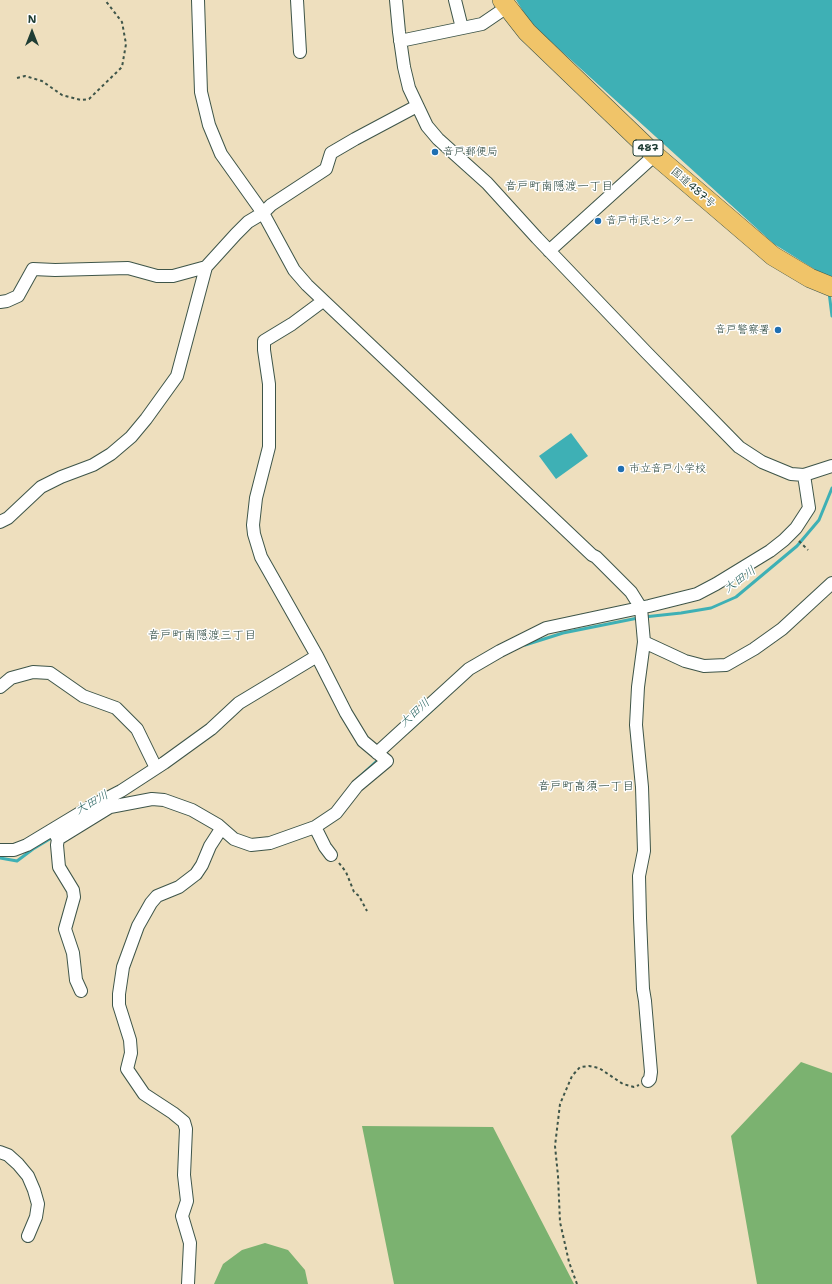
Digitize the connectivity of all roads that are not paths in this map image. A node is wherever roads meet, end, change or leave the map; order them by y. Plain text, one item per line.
1 (198, 0) edge
2 (297, 0) edge
3 (396, 0) edge
4 (455, 0) edge
5 (505, 3) edge
6 (462, 28) junction
7 (400, 41) junction
8 (300, 52) dead end
9 (417, 106) junction
10 (655, 155) junction
11 (263, 213) junction
12 (549, 251) junction
13 (206, 266) junction
14 (832, 287) edge
15 (323, 300) junction
16 (0, 302) edge
17 (832, 466) edge
18 (804, 475) junction
19 (0, 522) edge
20 (832, 583) edge
21 (641, 608) junction
22 (644, 642) junction
23 (317, 656) junction
24 (0, 688) edge
25 (377, 753) junction
26 (156, 768) junction
27 (315, 827) junction
28 (221, 829) junction
29 (56, 834) junction
30 (0, 850) edge
31 (331, 855) road end
32 (81, 991) dead end
33 (648, 1081) road end
34 (0, 1152) edge
35 (28, 1236) dead end
36 (188, 1284) edge

1 - 11 street
2 - 8 street
3 - 7 street
4 - 6 street
5 - 6 street
5 - 10 highway, 国道487号 / 487
6 - 7 street
7 - 9 street
9 - 11 street
9 - 12 street
10 - 12 street
10 - 14 highway, 国道487号 / 487
11 - 13 street
11 - 15 street
12 - 18 street
13 - 16 street
13 - 19 street
15 - 21 street
15 - 23 street
17 - 18 street
18 - 21 street
20 - 22 street
21 - 22 street
21 - 25 street
22 - 33 street
23 - 25 street
23 - 26 street
24 - 26 street
25 - 27 street
26 - 29 street
27 - 28 street
27 - 31 street
28 - 29 street
28 - 36 street
29 - 30 street
29 - 32 street
34 - 35 street

